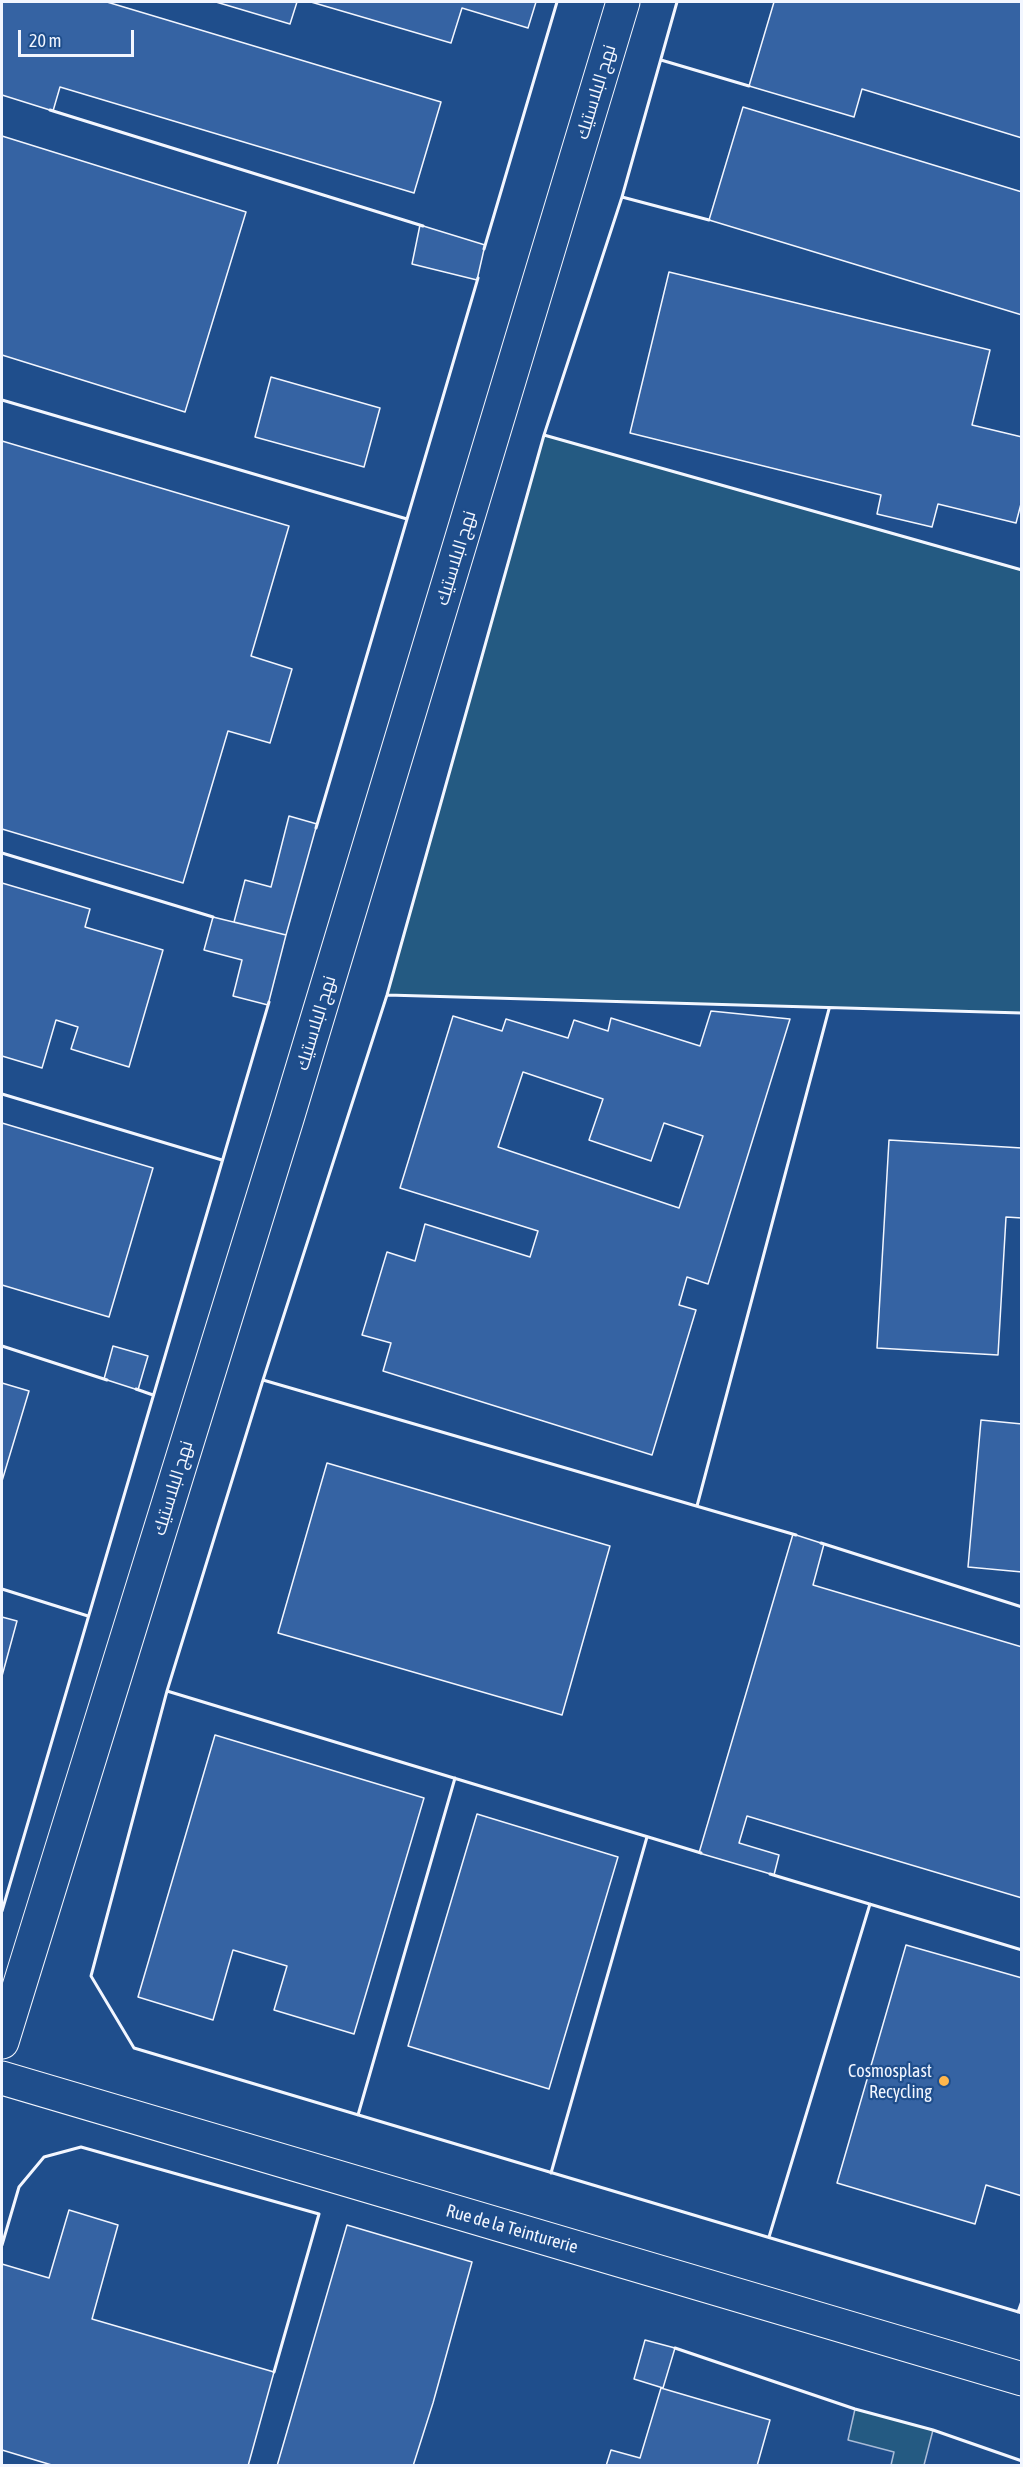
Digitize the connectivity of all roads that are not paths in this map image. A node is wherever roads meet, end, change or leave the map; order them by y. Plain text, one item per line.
1 (623, 2) edge
2 (2, 2042) edge
3 (2, 2078) edge
4 (1022, 2379) edge

1 - 2 street, نهج البلاستيك
3 - 4 street, Rue de la Teinturerie

